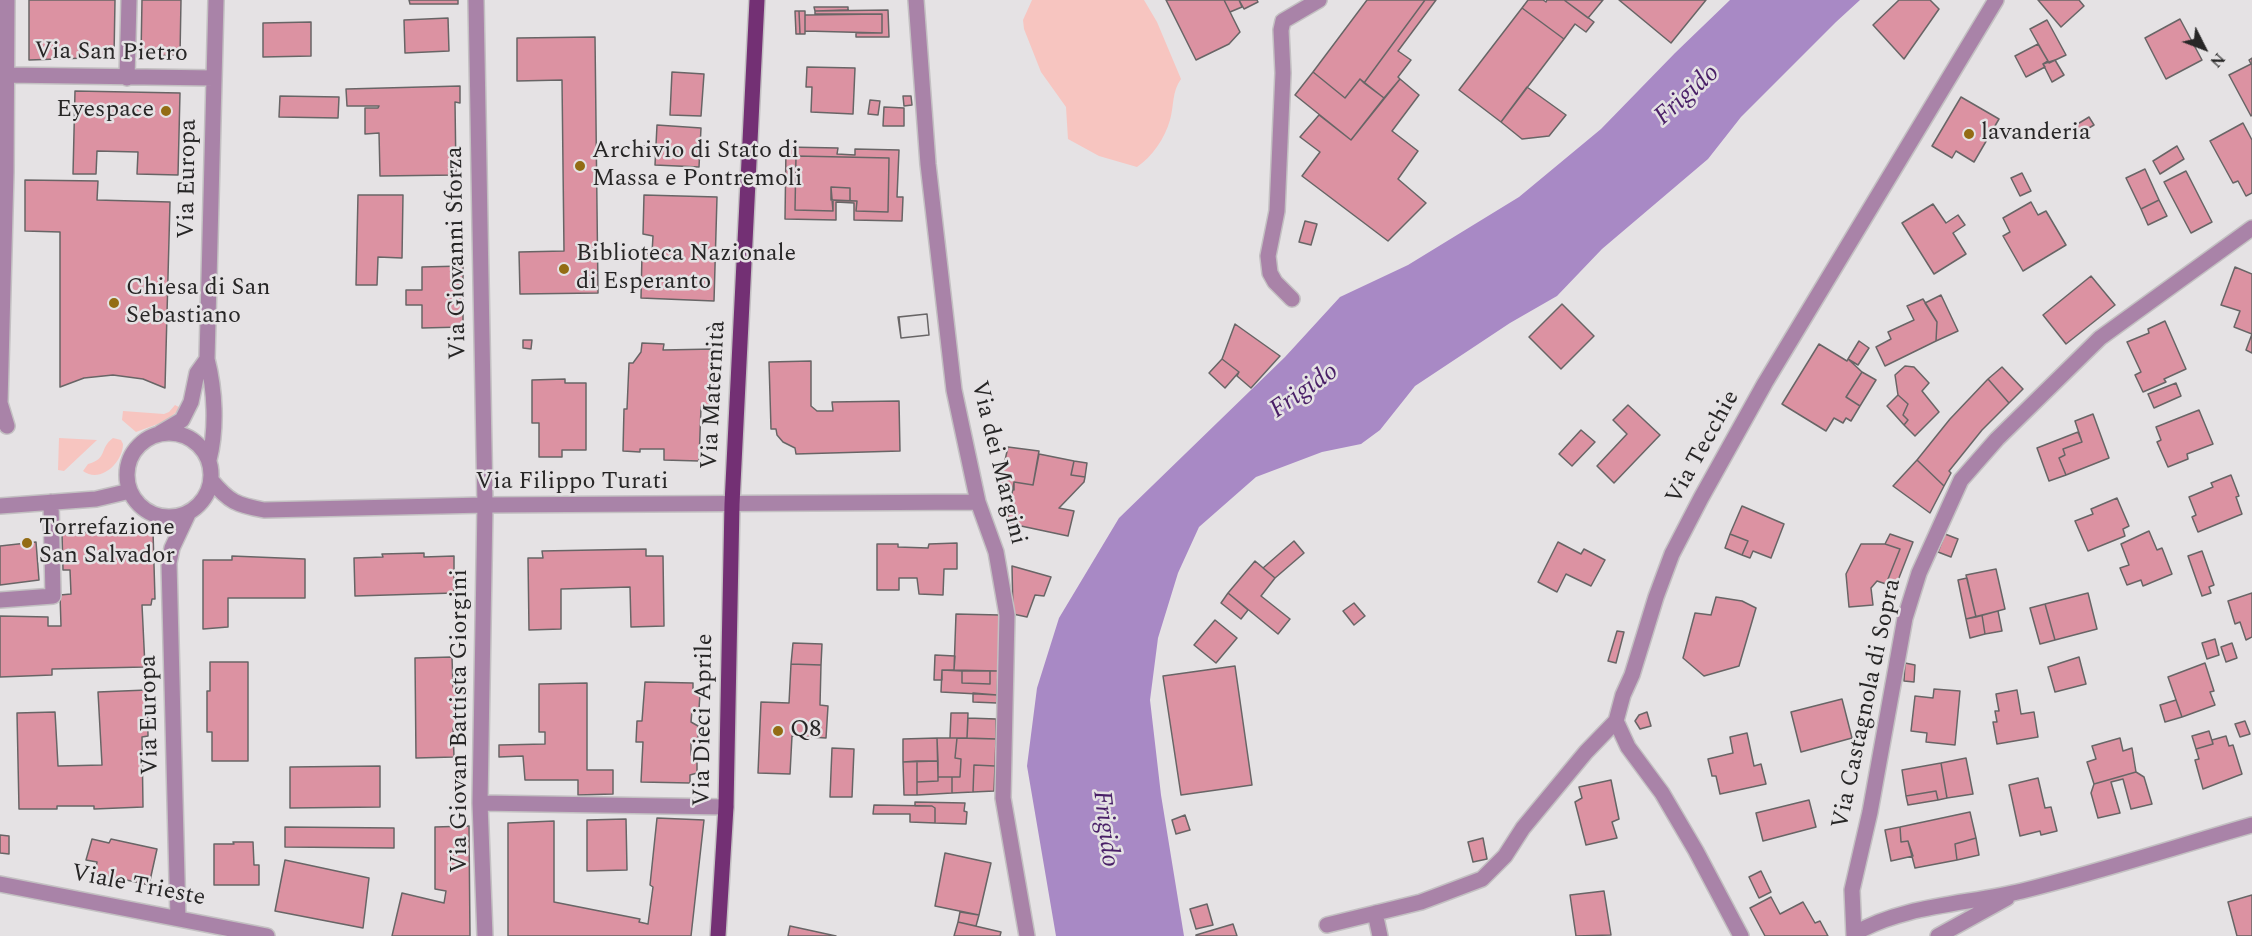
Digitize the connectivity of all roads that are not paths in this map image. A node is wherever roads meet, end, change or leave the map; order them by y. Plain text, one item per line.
1 (7, 0) edge
2 (129, 0) edge
3 (216, 0) edge
4 (476, 0) edge
5 (757, 0) edge
6 (916, 0) edge
7 (1318, 0) edge
8 (1996, 0) edge
9 (7, 75) junction
10 (127, 78) junction
11 (214, 78) junction
12 (2252, 228) edge
13 (1292, 299) dead end
14 (207, 359) junction
15 (7, 426) dead end
16 (156, 435) junction
17 (209, 459) junction
18 (212, 480) junction
19 (130, 491) junction
20 (51, 502) junction
21 (978, 502) junction
22 (732, 504) junction
23 (484, 505) junction
24 (0, 506) edge
25 (188, 514) junction
26 (0, 600) edge
27 (1616, 721) junction
28 (480, 803) junction
29 (726, 807) junction
30 (2252, 825) edge
31 (0, 884) edge
32 (2021, 891) junction
33 (1375, 913) junction
34 (178, 918) junction
35 (1327, 925) dead end
36 (720, 933) edge
37 (1856, 935) edge
38 (267, 936) edge
39 (485, 936) edge
40 (1027, 936) edge
41 (1380, 936) edge
42 (1741, 936) edge
43 (1938, 936) edge

1 - 9 street
2 - 10 street
3 - 11 street, Via Europa
4 - 23 street, Via Giovanni Sforza
5 - 22 main road, Via Maternità
6 - 21 street, Via dei Margini
7 - 13 street
8 - 27 street, Via Tecchie
9 - 10 street, Via San Pietro
9 - 15 street
10 - 11 street, Via San Pietro
11 - 14 street, Via Europa
12 - 37 street, Via Castagnola di Sopra
14 - 16 street, Via Europa
14 - 17 street, Via Europa
16 - 17 street
16 - 19 street
17 - 18 street
18 - 23 street, Via Filippo Turati
18 - 25 street
19 - 20 street
19 - 25 street
20 - 24 street
20 - 26 street
21 - 22 street, Via Filippo Turati
21 - 40 street, Via dei Margini
22 - 23 street, Via Filippo Turati
22 - 29 main road, Via Dieci Aprile
23 - 28 street, Via Giovan Battista Giorgini
25 - 34 street, Via Europa
27 - 33 street
27 - 42 street
28 - 29 street
28 - 39 street, Via Giovan Battista Giorgini
29 - 36 main road, Via Dieci Aprile
30 - 32 street
31 - 34 street, Viale Trieste
32 - 37 street
32 - 43 street
33 - 35 street
33 - 41 street
34 - 38 street, Viale Trieste

